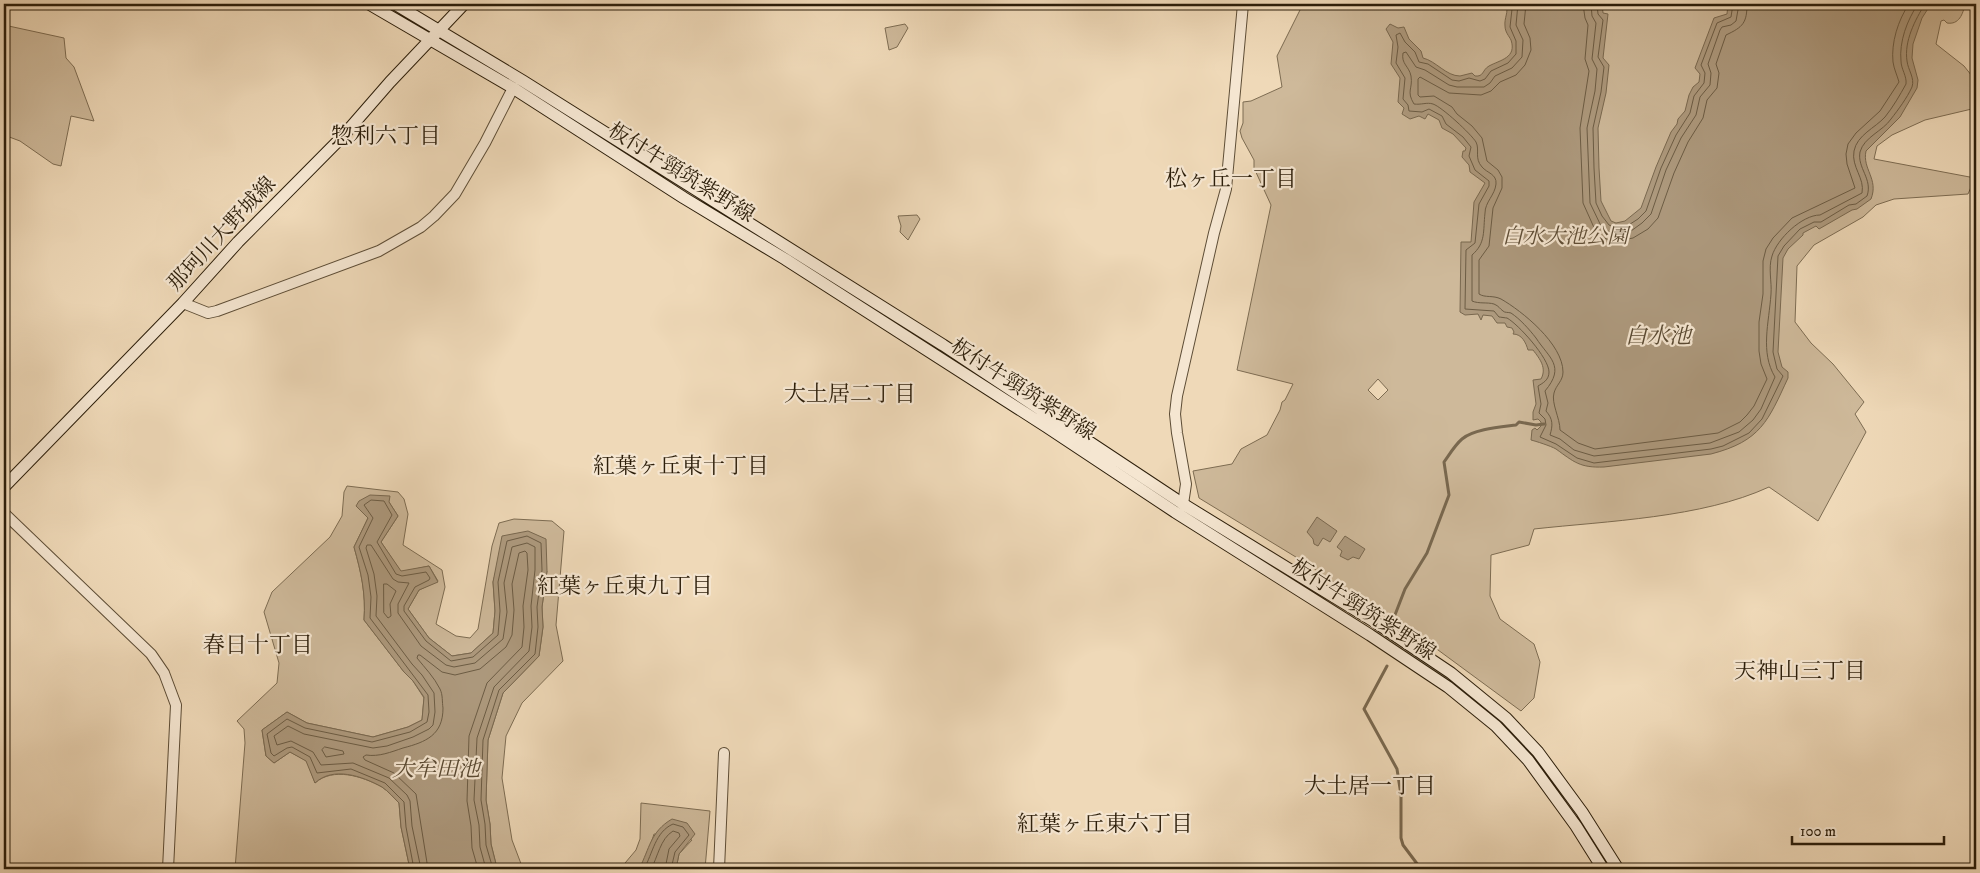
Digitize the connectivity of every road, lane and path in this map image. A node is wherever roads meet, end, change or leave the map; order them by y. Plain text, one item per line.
1 (369, 4) edge
2 (395, 4) edge
3 (464, 4) edge
4 (1243, 4) edge
5 (439, 30) junction
6 (430, 40) junction
7 (513, 88) junction
8 (183, 302) junction
9 (4, 487) edge
10 (1183, 504) junction
11 (4, 513) edge
12 (724, 753) dead end
13 (168, 869) edge
14 (719, 869) edge
15 (1603, 869) edge
16 (1618, 869) edge

1 - 6 main road, 板付牛頸筑紫野線
2 - 5 main road, 板付牛頸筑紫野線
3 - 5 main road, 那珂川大野城線
4 - 10 street
5 - 6 main road, 那珂川大野城線
5 - 10 main road, 板付牛頸筑紫野線
6 - 7 main road, 板付牛頸筑紫野線
6 - 8 main road, 那珂川大野城線
7 - 8 street
7 - 15 main road, 板付牛頸筑紫野線
8 - 9 main road, 那珂川大野城線
10 - 16 main road, 板付牛頸筑紫野線
11 - 13 street
12 - 14 street

